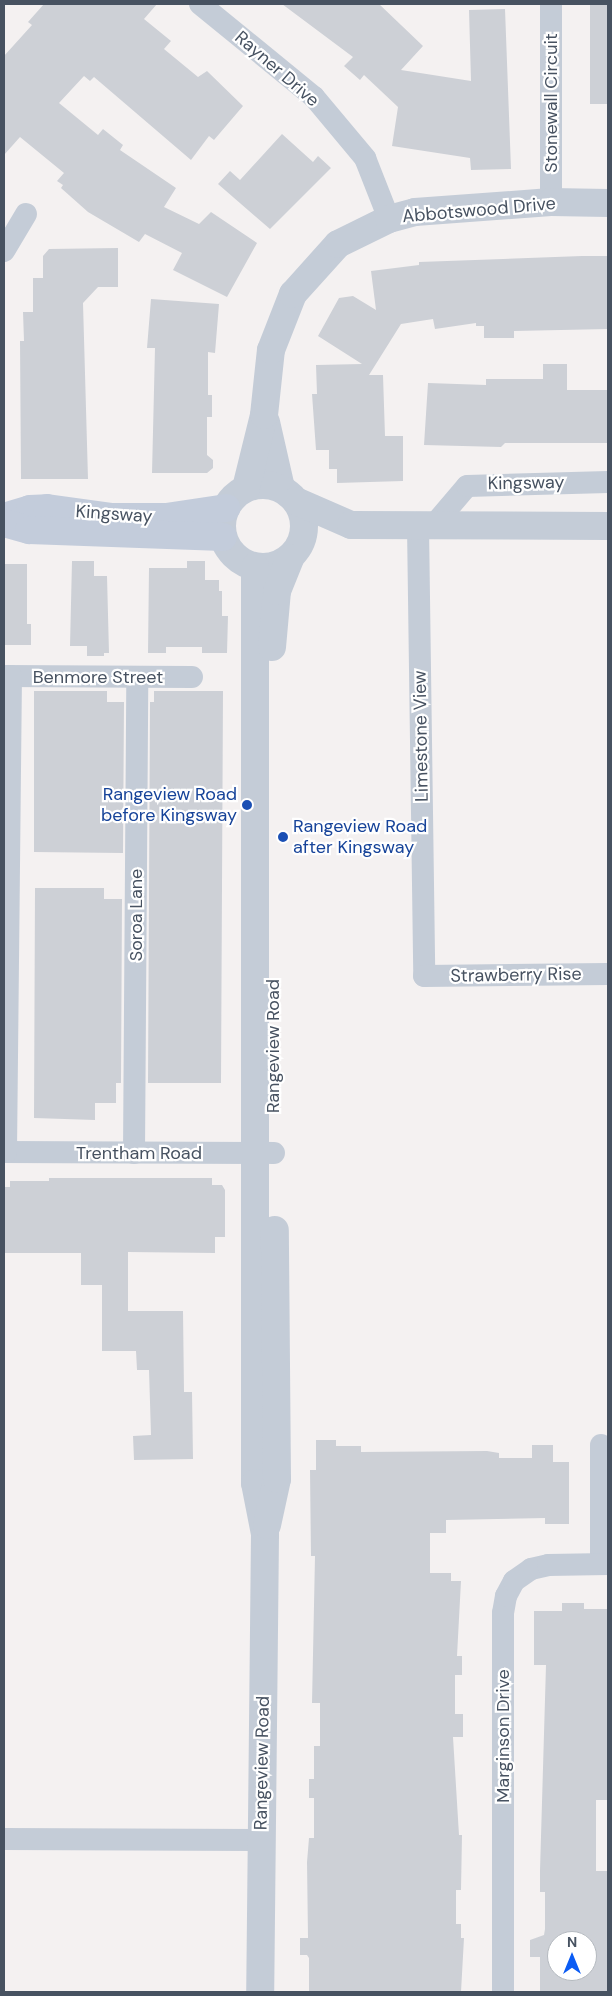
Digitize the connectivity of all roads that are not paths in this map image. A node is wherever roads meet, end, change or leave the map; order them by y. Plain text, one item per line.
1 (200, 4) edge
2 (551, 4) edge
3 (551, 202) junction
4 (608, 203) edge
5 (26, 214) dead end
6 (389, 219) junction
7 (4, 251) edge
8 (264, 415) junction
9 (608, 482) edge
10 (246, 488) junction
11 (288, 495) junction
12 (226, 508) junction
13 (4, 517) edge
14 (4, 523) edge
15 (351, 525) junction
16 (426, 526) junction
17 (608, 526) edge
18 (223, 537) junction
19 (294, 553) junction
20 (255, 567) junction
21 (7, 676) edge
22 (137, 677) junction
23 (192, 677) dead end
24 (265, 778) junction
25 (608, 974) edge
26 (424, 976) joint
27 (5, 1152) edge
28 (134, 1153) junction
29 (266, 1153) junction
30 (601, 1445) dead end
31 (605, 1564) edge
32 (4, 1839) edge
33 (262, 1840) junction
34 (260, 1992) edge
35 (503, 1992) edge

1 - 6 street, Rayner Drive
2 - 3 street, Stonewall Circuit
3 - 4 street, Abbotswood Drive
3 - 6 street, Abbotswood Drive
5 - 7 street
6 - 8 street, Abbotswood Drive
8 - 10 street, Abbotswood Drive
8 - 11 street, Abbotswood Drive
9 - 16 street, Kingsway
10 - 11 street
10 - 12 street
11 - 15 street
11 - 19 street
12 - 13 main road, Kingsway
12 - 18 street
14 - 18 main road, Kingsway
15 - 16 street
15 - 19 street
16 - 17 street
16 - 26 street, Limestone View
18 - 20 street
19 - 20 street
19 - 24 street, Rangeview Road
20 - 24 street, Rangeview Road
21 - 22 street, Benmore Street
21 - 27 street
22 - 23 street, Benmore Street
22 - 28 street, Soroa Lane
24 - 29 street, Rangeview Road
25 - 26 street, Strawberry Rise
27 - 28 street, Trentham Road
28 - 29 street, Trentham Road
29 - 33 street, Rangeview Road
30 - 31 street
31 - 35 street, Marginson Drive
32 - 33 street
33 - 34 street, Rangeview Road

